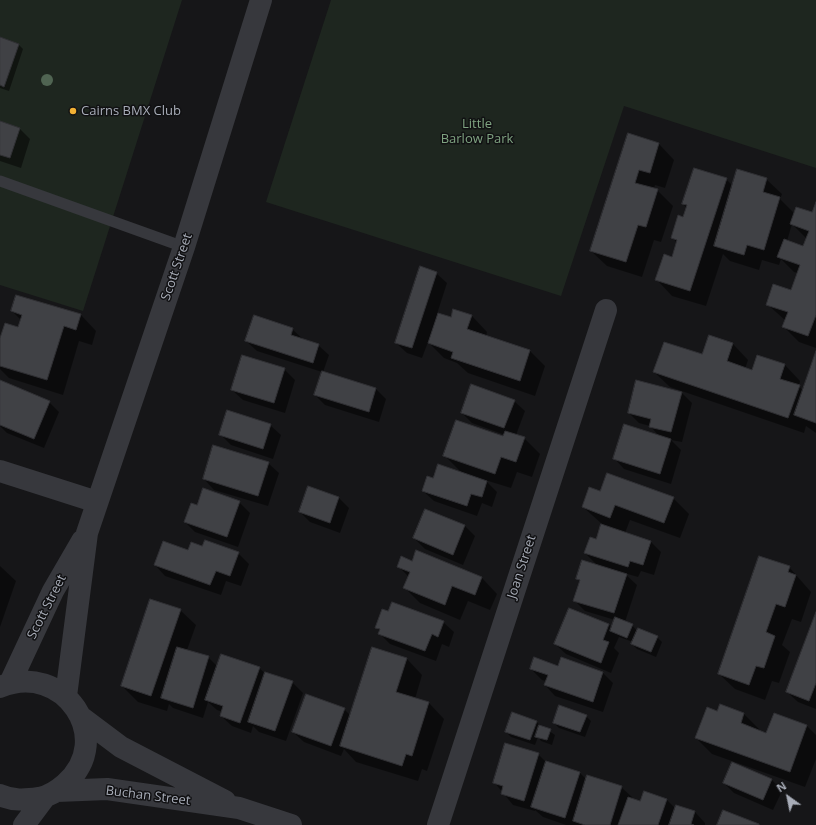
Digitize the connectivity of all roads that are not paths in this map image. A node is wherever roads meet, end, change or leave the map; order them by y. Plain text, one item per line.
1 (261, 0) edge
2 (0, 181) edge
3 (184, 247) junction
4 (606, 310) dead end
5 (0, 471) edge
6 (97, 502) junction
7 (88, 533) junction
8 (5, 685) edge
9 (66, 696) junction
10 (81, 717) junction
11 (51, 794) junction
12 (0, 795) edge
13 (239, 808) junction
14 (24, 825) edge
15 (291, 825) edge
16 (438, 825) edge

1 - 3 street, Scott Street
2 - 3 lane
3 - 6 street, Scott Street
4 - 16 street, Joan Street
5 - 6 street
6 - 7 street, Scott Street
7 - 8 street, Scott Street
7 - 9 street, Scott Street
8 - 9 street
9 - 10 street
10 - 11 street
10 - 13 street, Buchan Street
11 - 12 street, Buchan Street
11 - 13 street, Buchan Street
11 - 14 street
13 - 15 street, Buchan Street

